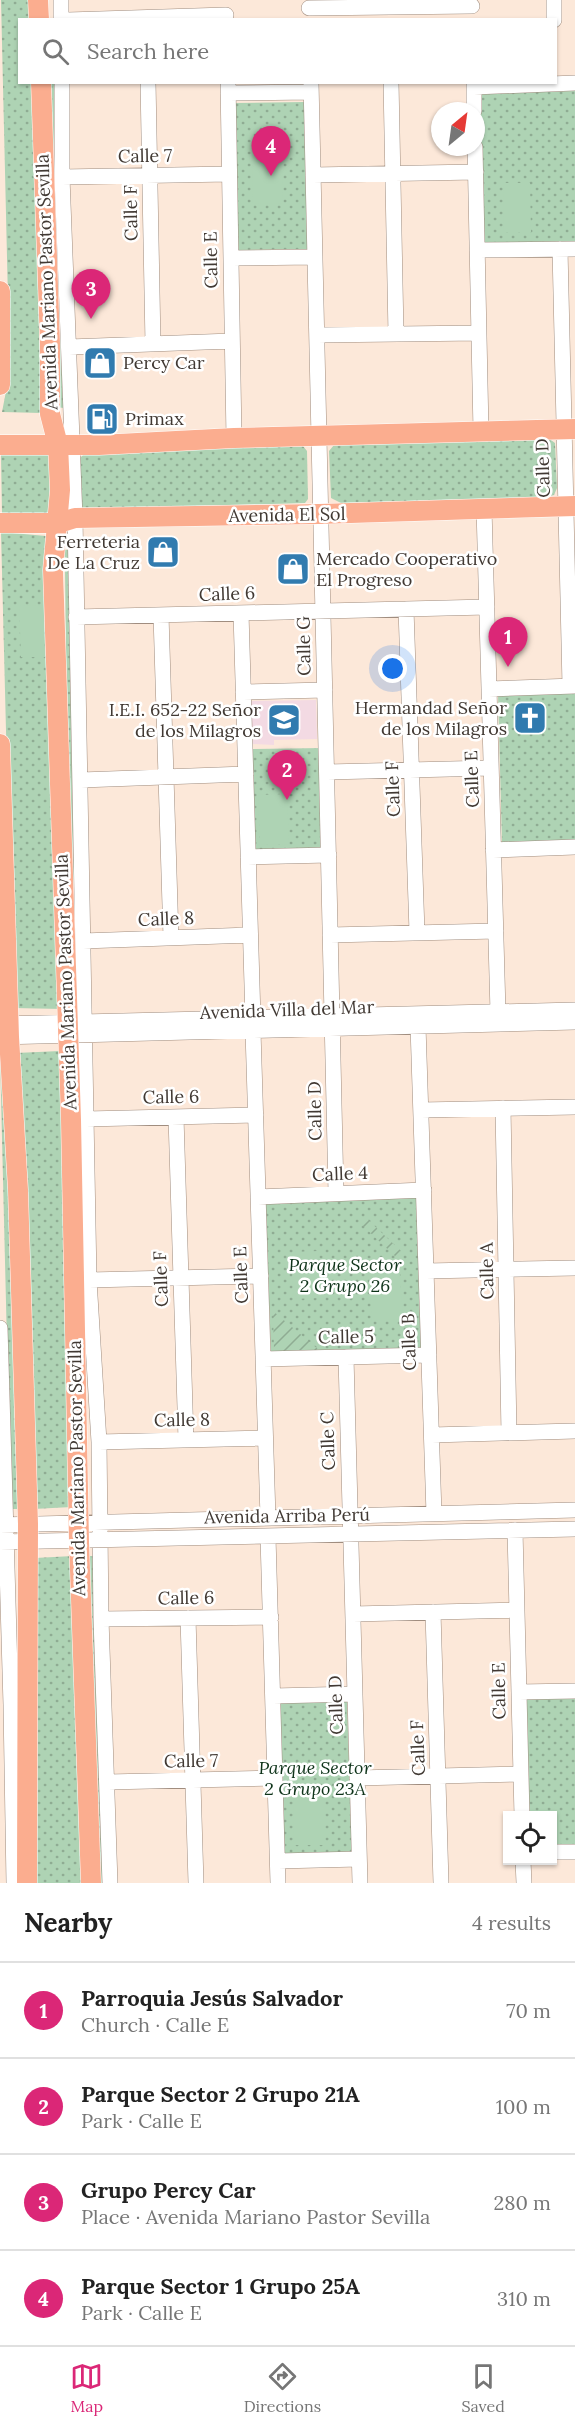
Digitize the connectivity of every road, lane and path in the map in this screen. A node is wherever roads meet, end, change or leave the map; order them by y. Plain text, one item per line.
1 (38, 0) edge
2 (61, 0) edge
3 (554, 0) edge
4 (472, 8) edge
5 (309, 9) edge
6 (226, 12) edge
7 (389, 13) edge
8 (39, 18) edge
9 (61, 18) edge
10 (147, 18) edge
11 (554, 18) edge
12 (557, 83) edge
13 (575, 83) edge
14 (41, 84) edge
15 (62, 84) edge
16 (148, 84) edge
17 (391, 84) edge
18 (514, 84) edge
19 (474, 85) edge
20 (311, 87) edge
21 (228, 88) edge
22 (474, 102) edge
23 (475, 156) edge
24 (476, 172) junction
25 (229, 174) junction
26 (392, 174) junction
27 (150, 175) junction
28 (313, 175) junction
29 (62, 177) junction
30 (567, 249) edge
31 (477, 250) junction
32 (315, 257) junction
33 (231, 258) junction
34 (0, 291) edge
35 (479, 333) junction
36 (396, 334) junction
37 (317, 335) junction
38 (232, 341) junction
39 (153, 344) junction
40 (69, 347) junction
41 (0, 385) edge
42 (568, 429) edge
43 (481, 431) junction
44 (319, 435) junction
45 (234, 438) junction
46 (0, 445) edge
47 (64, 445) junction
48 (569, 506) edge
49 (484, 508) junction
50 (319, 514) junction
51 (67, 521) junction
52 (0, 523) edge
53 (487, 607) junction
54 (406, 609) junction
55 (323, 611) junction
56 (241, 613) junction
57 (161, 615) junction
58 (76, 617) junction
59 (572, 686) edge
60 (489, 689) junction
61 (325, 690) junction
62 (243, 692) junction
63 (0, 744) edge
64 (491, 768) junction
65 (412, 770) junction
66 (327, 772) junction
67 (246, 774) junction
68 (165, 777) junction
69 (81, 780) junction
70 (575, 848) edge
71 (494, 850) junction
72 (329, 855) junction
73 (248, 857) junction
74 (496, 931) junction
75 (417, 932) junction
76 (250, 935) junction
77 (330, 935) junction
78 (171, 938) junction
79 (84, 941) junction
80 (575, 1010) edge
81 (498, 1012) junction
82 (575, 1022) edge
83 (333, 1023) junction
84 (253, 1025) junction
85 (418, 1026) junction
86 (75, 1029) junction
87 (4, 1031) edge
88 (575, 1107) edge
89 (503, 1108) junction
90 (421, 1110) junction
91 (256, 1115) junction
92 (176, 1117) junction
93 (86, 1119) junction
94 (424, 1190) junction
95 (336, 1193) junction
96 (258, 1197) junction
97 (575, 1268) edge
98 (506, 1269) junction
99 (426, 1271) junction
100 (261, 1276) junction
101 (181, 1278) junction
102 (89, 1280) junction
103 (0, 1328) edge
104 (429, 1355) junction
105 (346, 1357) junction
106 (263, 1359) junction
107 (0, 1370) edge
108 (575, 1431) edge
109 (509, 1433) junction
110 (432, 1435) junction
111 (265, 1438) junction
112 (186, 1440) junction
113 (99, 1442) junction
114 (575, 1510) edge
115 (434, 1514) junction
116 (268, 1518) junction
117 (100, 1522) junction
118 (2, 1525) edge
119 (350, 1525) junction
120 (575, 1529) edge
121 (515, 1530) junction
122 (78, 1532) junction
123 (28, 1533) junction
124 (268, 1537) junction
125 (100, 1540) junction
126 (3, 1542) edge
127 (517, 1610) junction
128 (433, 1612) junction
129 (353, 1614) junction
130 (271, 1617) junction
131 (188, 1618) junction
132 (101, 1619) junction
133 (575, 1691) edge
134 (519, 1692) junction
135 (355, 1694) junction
136 (273, 1696) junction
137 (6, 1705) edge
138 (521, 1774) junction
139 (438, 1776) junction
140 (275, 1778) junction
141 (357, 1778) junction
142 (193, 1780) junction
143 (108, 1782) junction
144 (6, 1786) edge
145 (522, 1811) edge
146 (557, 1852) edge
147 (575, 1852) edge
148 (359, 1859) junction
149 (278, 1860) junction
150 (523, 1865) edge
151 (13, 1877) edge
152 (91, 1883) edge
153 (110, 1883) edge
154 (196, 1883) edge
155 (278, 1883) edge
156 (360, 1883) edge
157 (441, 1883) edge
158 (524, 1883) edge

1 - 8 main road
2 - 9 street
3 - 11 street
4 - 7 street
5 - 7 street
6 - 10 street
12 - 13 street
14 - 47 main road, Avenida Mariano Pastor Sevilla
15 - 29 street, Avenida Mariano Pastor Sevilla
16 - 27 street, Calle F
17 - 26 street
18 - 19 street
19 - 22 street
20 - 21 street
20 - 28 street, Calle G
21 - 25 street, Calle E
23 - 24 street
24 - 26 street
24 - 31 street
25 - 27 street, Calle 7
25 - 33 street, Calle E
26 - 28 street
26 - 36 street
27 - 29 street, Calle 7
27 - 39 street, Calle F
28 - 32 street, Calle G
29 - 40 street, Avenida Mariano Pastor Sevilla
30 - 31 street
30 - 42 street, Calle D
31 - 35 street
32 - 33 street
32 - 37 street, Calle G
33 - 38 street, Calle E
34 - 41 main road
35 - 36 street
35 - 43 street
36 - 37 street
37 - 44 street, Calle G
38 - 39 street
38 - 45 street, Calle E
39 - 40 street
40 - 47 street, Avenida Mariano Pastor Sevilla
42 - 43 main road
42 - 48 street, Calle D
43 - 44 main road
44 - 45 main road
44 - 50 street, Calle G
45 - 47 main road
46 - 47 main road
47 - 51 main road, Avenida Mariano Pastor Sevilla
48 - 49 main road, Avenida El Sol
48 - 59 street, Calle D
49 - 50 main road, Avenida El Sol
49 - 53 street, Calle E
50 - 51 main road, Avenida El Sol
50 - 55 street, Calle G
51 - 52 main road, Avenida El Sol
51 - 58 street, Avenida Mariano Pastor Sevilla
51 - 86 main road, Avenida Mariano Pastor Sevilla
53 - 54 street, Calle 6
53 - 60 street, Calle E
54 - 55 street, Calle 6
54 - 65 street, Calle F
55 - 56 street, Calle 6
55 - 61 street, Calle G
56 - 57 street, Calle 6
56 - 62 street, Calle E
57 - 58 street, Calle 6
57 - 68 street
58 - 69 street, Avenida Mariano Pastor Sevilla
59 - 60 street
60 - 64 street, Calle E
61 - 62 street
61 - 66 street, Calle G
62 - 67 street, Calle E
63 - 87 main road
64 - 65 street
64 - 71 street, Calle E
65 - 66 street
65 - 75 street, Calle F
66 - 72 street, Calle G
67 - 68 street
67 - 73 street, Calle E
68 - 69 street
68 - 78 street
69 - 79 street, Avenida Mariano Pastor Sevilla
70 - 71 street
71 - 74 street, Calle E
72 - 73 street
72 - 77 street, Calle G
73 - 76 street, Calle E
74 - 75 street
74 - 81 street, Calle E
75 - 77 street
76 - 78 street, Calle 8
76 - 84 street, Calle E
77 - 83 street, Calle G
78 - 79 street, Calle 8
79 - 86 street, Avenida Mariano Pastor Sevilla
80 - 81 street, Avenida Villa del Mar
81 - 83 street, Avenida Villa del Mar
82 - 85 street, Avenida Villa del Mar
83 - 84 street, Avenida Villa del Mar
83 - 85 street, Avenida Villa del Mar
83 - 95 street, Calle D
84 - 86 street, Avenida Villa del Mar
84 - 91 street, Calle E
85 - 90 street, Calle B
86 - 87 street, Avenida Villa del Mar
86 - 93 street, Avenida Mariano Pastor Sevilla
86 - 122 main road, Avenida Mariano Pastor Sevilla
87 - 123 main road
88 - 89 street
89 - 90 street
89 - 98 street, Calle A
90 - 94 street, Calle B
91 - 92 street, Calle 6
91 - 96 street, Calle E
92 - 93 street, Calle 6
92 - 101 street, Calle F
93 - 102 street, Avenida Mariano Pastor Sevilla
94 - 95 street, Calle 4
94 - 99 street, Calle B
95 - 96 street, Calle 4
96 - 100 street, Calle E
97 - 98 street
98 - 99 street
98 - 109 street, Calle A
99 - 104 street, Calle B
100 - 101 street
100 - 106 street, Calle E
101 - 102 street
101 - 112 street, Calle F
102 - 113 street, Avenida Mariano Pastor Sevilla
103 - 107 street
104 - 105 street, Calle 5
104 - 110 street, Calle B
105 - 106 street, Calle 5
105 - 119 street, Calle C
106 - 111 street, Calle E
107 - 118 street
108 - 109 street
109 - 110 street
110 - 115 street, Calle B
111 - 112 street, Calle 8
111 - 116 street, Calle E
112 - 113 street, Calle 8
113 - 117 street, Avenida Mariano Pastor Sevilla
114 - 115 street, Avenida Arriba Perú
115 - 119 street, Avenida Arriba Perú
116 - 117 street, Avenida Arriba Perú
116 - 119 street, Avenida Arriba Perú
117 - 122 street, Avenida Arriba Perú
117 - 125 street, Avenida Mariano Pastor Sevilla
118 - 123 street, Avenida Arriba Perú
118 - 126 street
119 - 121 street, Avenida Arriba Perú
119 - 124 street, Avenida Arriba Perú
119 - 129 street, Calle D
120 - 121 street, Avenida Arriba Perú
121 - 127 street, Calle E
122 - 123 street, Avenida Arriba Perú
122 - 125 street, Avenida Arriba Perú
122 - 152 main road, Avenida Mariano Pastor Sevilla
123 - 126 street, Avenida Arriba Perú
123 - 151 main road
124 - 125 street, Avenida Arriba Perú
124 - 130 street
125 - 132 street, Avenida Mariano Pastor Sevilla
126 - 137 street
127 - 128 street
127 - 134 street, Calle E
128 - 129 street
128 - 139 street, Calle F
129 - 135 street, Calle D
130 - 131 street, Calle 6
130 - 136 street
131 - 132 street, Calle 6
131 - 142 street
132 - 143 street, Avenida Mariano Pastor Sevilla
133 - 134 street
134 - 138 street, Calle E
135 - 136 street
135 - 141 street, Calle D
136 - 140 street
137 - 144 street
138 - 139 street
138 - 145 street, Calle E
139 - 141 street
139 - 157 street, Calle F
140 - 142 street, Calle 7
140 - 149 street
141 - 148 street, Calle D
142 - 143 street, Calle 7
142 - 154 street
143 - 153 street, Avenida Mariano Pastor Sevilla
144 - 151 street
146 - 147 street
148 - 149 street
148 - 156 street, Calle D
149 - 155 street
150 - 158 street

